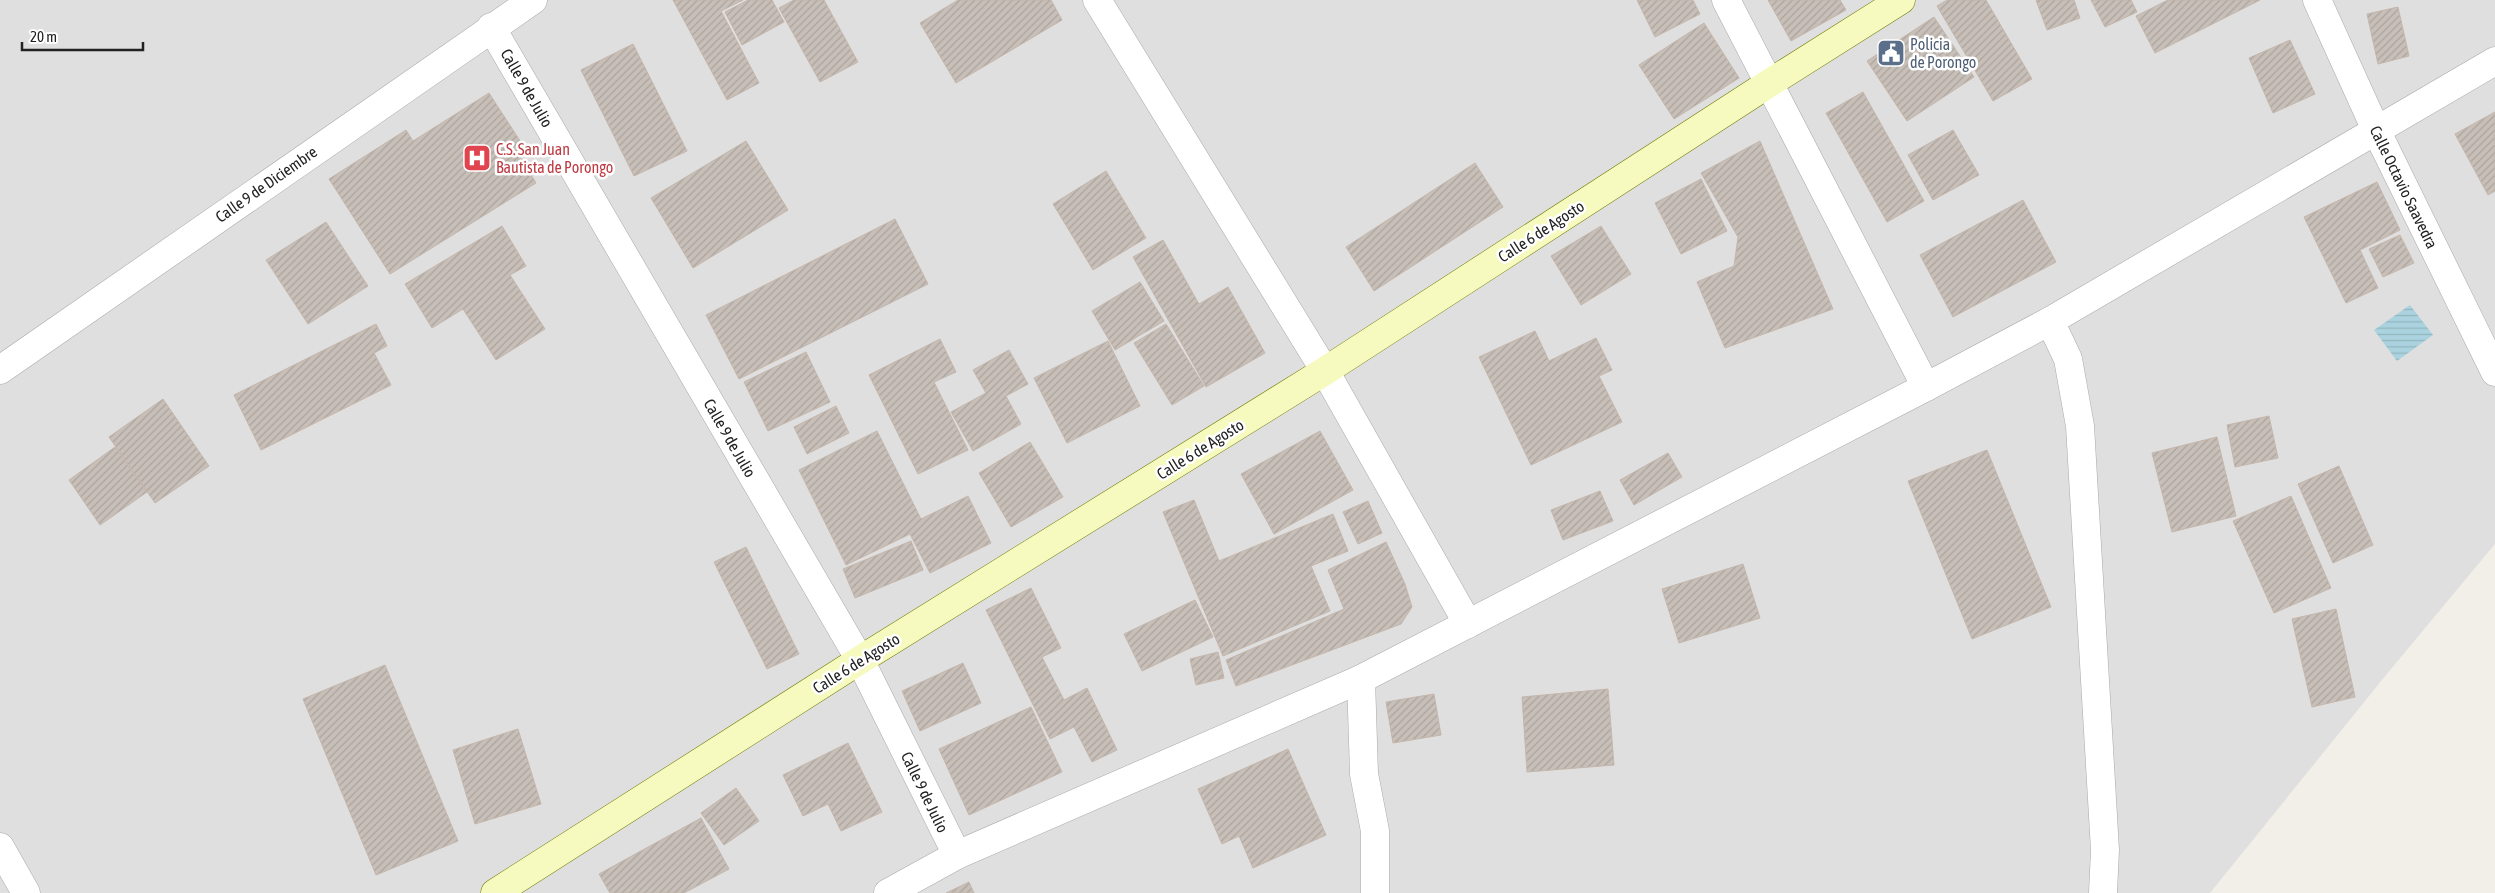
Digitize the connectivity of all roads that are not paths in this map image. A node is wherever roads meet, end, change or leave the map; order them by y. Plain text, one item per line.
1 (533, 0) edge
2 (1097, 0) edge
3 (1726, 0) edge
4 (1901, 0) edge
5 (2317, 0) edge
6 (491, 27) junction
7 (2495, 61) edge
8 (1768, 84) junction
9 (2376, 130) junction
10 (2050, 321) junction
11 (0, 370) edge
12 (1325, 371) junction
13 (2495, 372) edge
14 (1926, 388) junction
15 (1468, 624) junction
16 (860, 660) junction
17 (1361, 679) junction
18 (0, 847) edge
19 (957, 855) junction
20 (26, 893) edge
21 (495, 893) edge
22 (888, 893) edge
23 (1375, 893) edge
24 (2103, 893) edge

1 - 6 street, Calle 9 de Diciembre
2 - 12 street
3 - 8 street
4 - 8 main road, Calle 6 de Agosto
5 - 9 street, Calle Octavio Saavedra
6 - 11 street, Calle 9 de Diciembre
6 - 16 street, Calle 9 de Julio
7 - 9 street
8 - 12 main road, Calle 6 de Agosto
8 - 14 street
9 - 10 street
9 - 13 street, Calle Octavio Saavedra
10 - 14 street
10 - 24 street
12 - 15 street
12 - 16 main road, Calle 6 de Agosto
14 - 15 street
15 - 17 street
16 - 19 street, Calle 9 de Julio
16 - 21 main road, Calle 6 de Agosto
17 - 19 street
17 - 23 street
18 - 20 street
19 - 22 street

